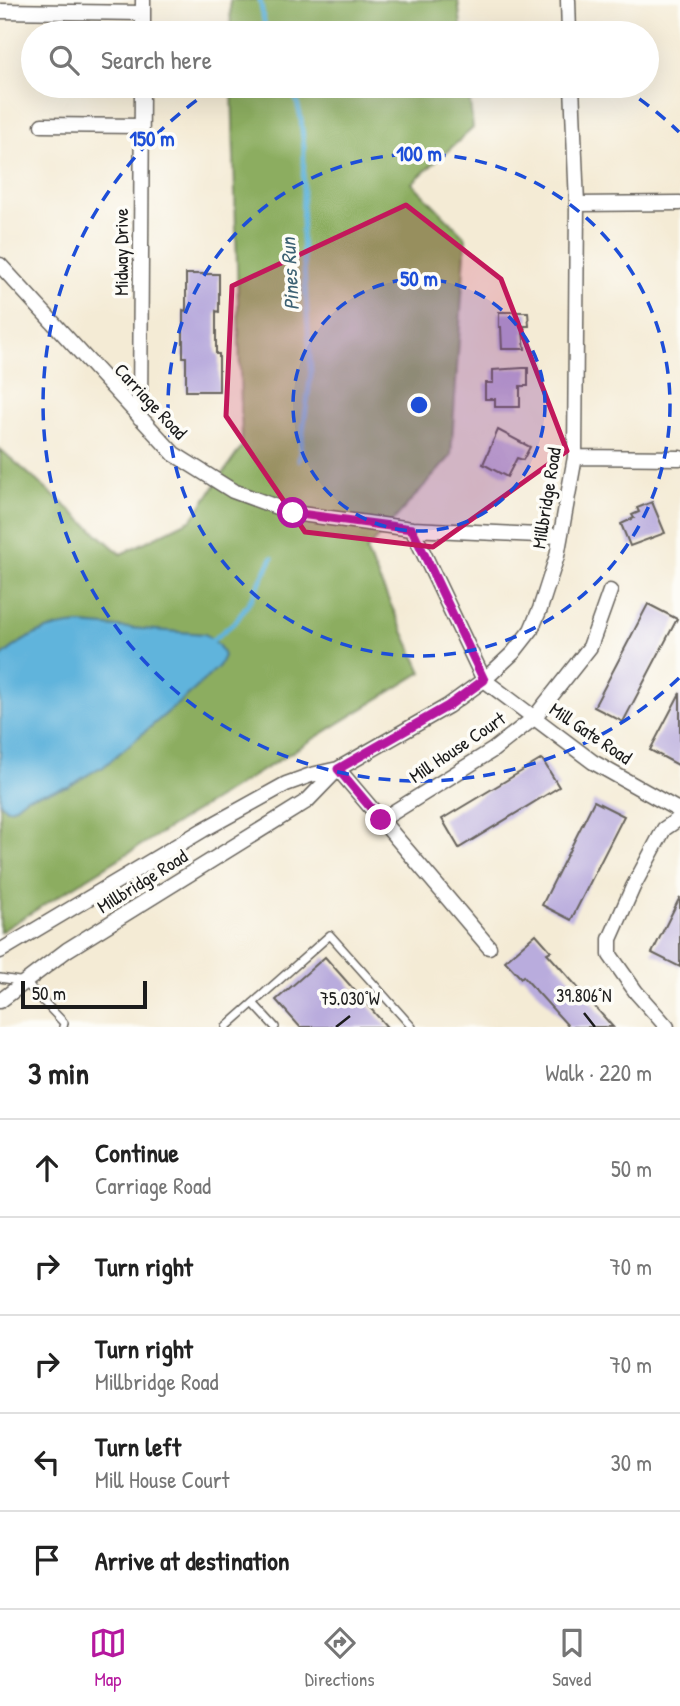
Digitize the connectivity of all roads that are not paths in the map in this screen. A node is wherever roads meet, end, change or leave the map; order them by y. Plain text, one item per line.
1 (568, 0) edge
2 (143, 6) edge
3 (0, 11) edge
4 (569, 21) edge
5 (142, 98) edge
6 (573, 98) edge
7 (42, 125) dead end
8 (141, 126) junction
9 (680, 203) edge
10 (577, 204) junction
11 (0, 265) edge
12 (140, 418) junction
13 (575, 457) junction
14 (680, 458) edge
15 (412, 529) junction
16 (560, 536) junction
17 (610, 591) dead end
18 (484, 680) junction
19 (534, 718) junction
20 (338, 769) junction
21 (680, 811) edge
22 (680, 818) edge
23 (381, 820) junction
24 (489, 947) dead end
25 (0, 951) edge
26 (0, 978) edge
27 (25, 982) junction
28 (0, 1000) edge
29 (253, 1003) junction
30 (63, 1027) edge
31 (226, 1027) edge
32 (275, 1027) edge
33 (412, 1027) edge
34 (667, 1027) edge

1 - 4 street
2 - 3 street
5 - 8 street, Midway Drive
6 - 10 street, Millbridge Road
7 - 8 street
8 - 12 street, Midway Drive
9 - 10 street
10 - 13 street, Millbridge Road
11 - 12 street, Carriage Road
12 - 15 street, Carriage Road
13 - 14 street
13 - 16 street, Millbridge Road
15 - 16 street, Carriage Road
15 - 18 street
16 - 18 street, Millbridge Road
17 - 19 street, Mill House Court
18 - 19 street, Mill Gate Road
18 - 20 street, Millbridge Road
19 - 21 street, Mill Gate Road
19 - 23 street, Mill House Court
20 - 23 street
20 - 25 street, Millbridge Road
20 - 27 street, Millbridge Road
22 - 34 street
23 - 24 street
26 - 27 lane
27 - 28 street, Millbridge Road
27 - 30 lane
29 - 31 lane
29 - 32 lane
29 - 33 lane

